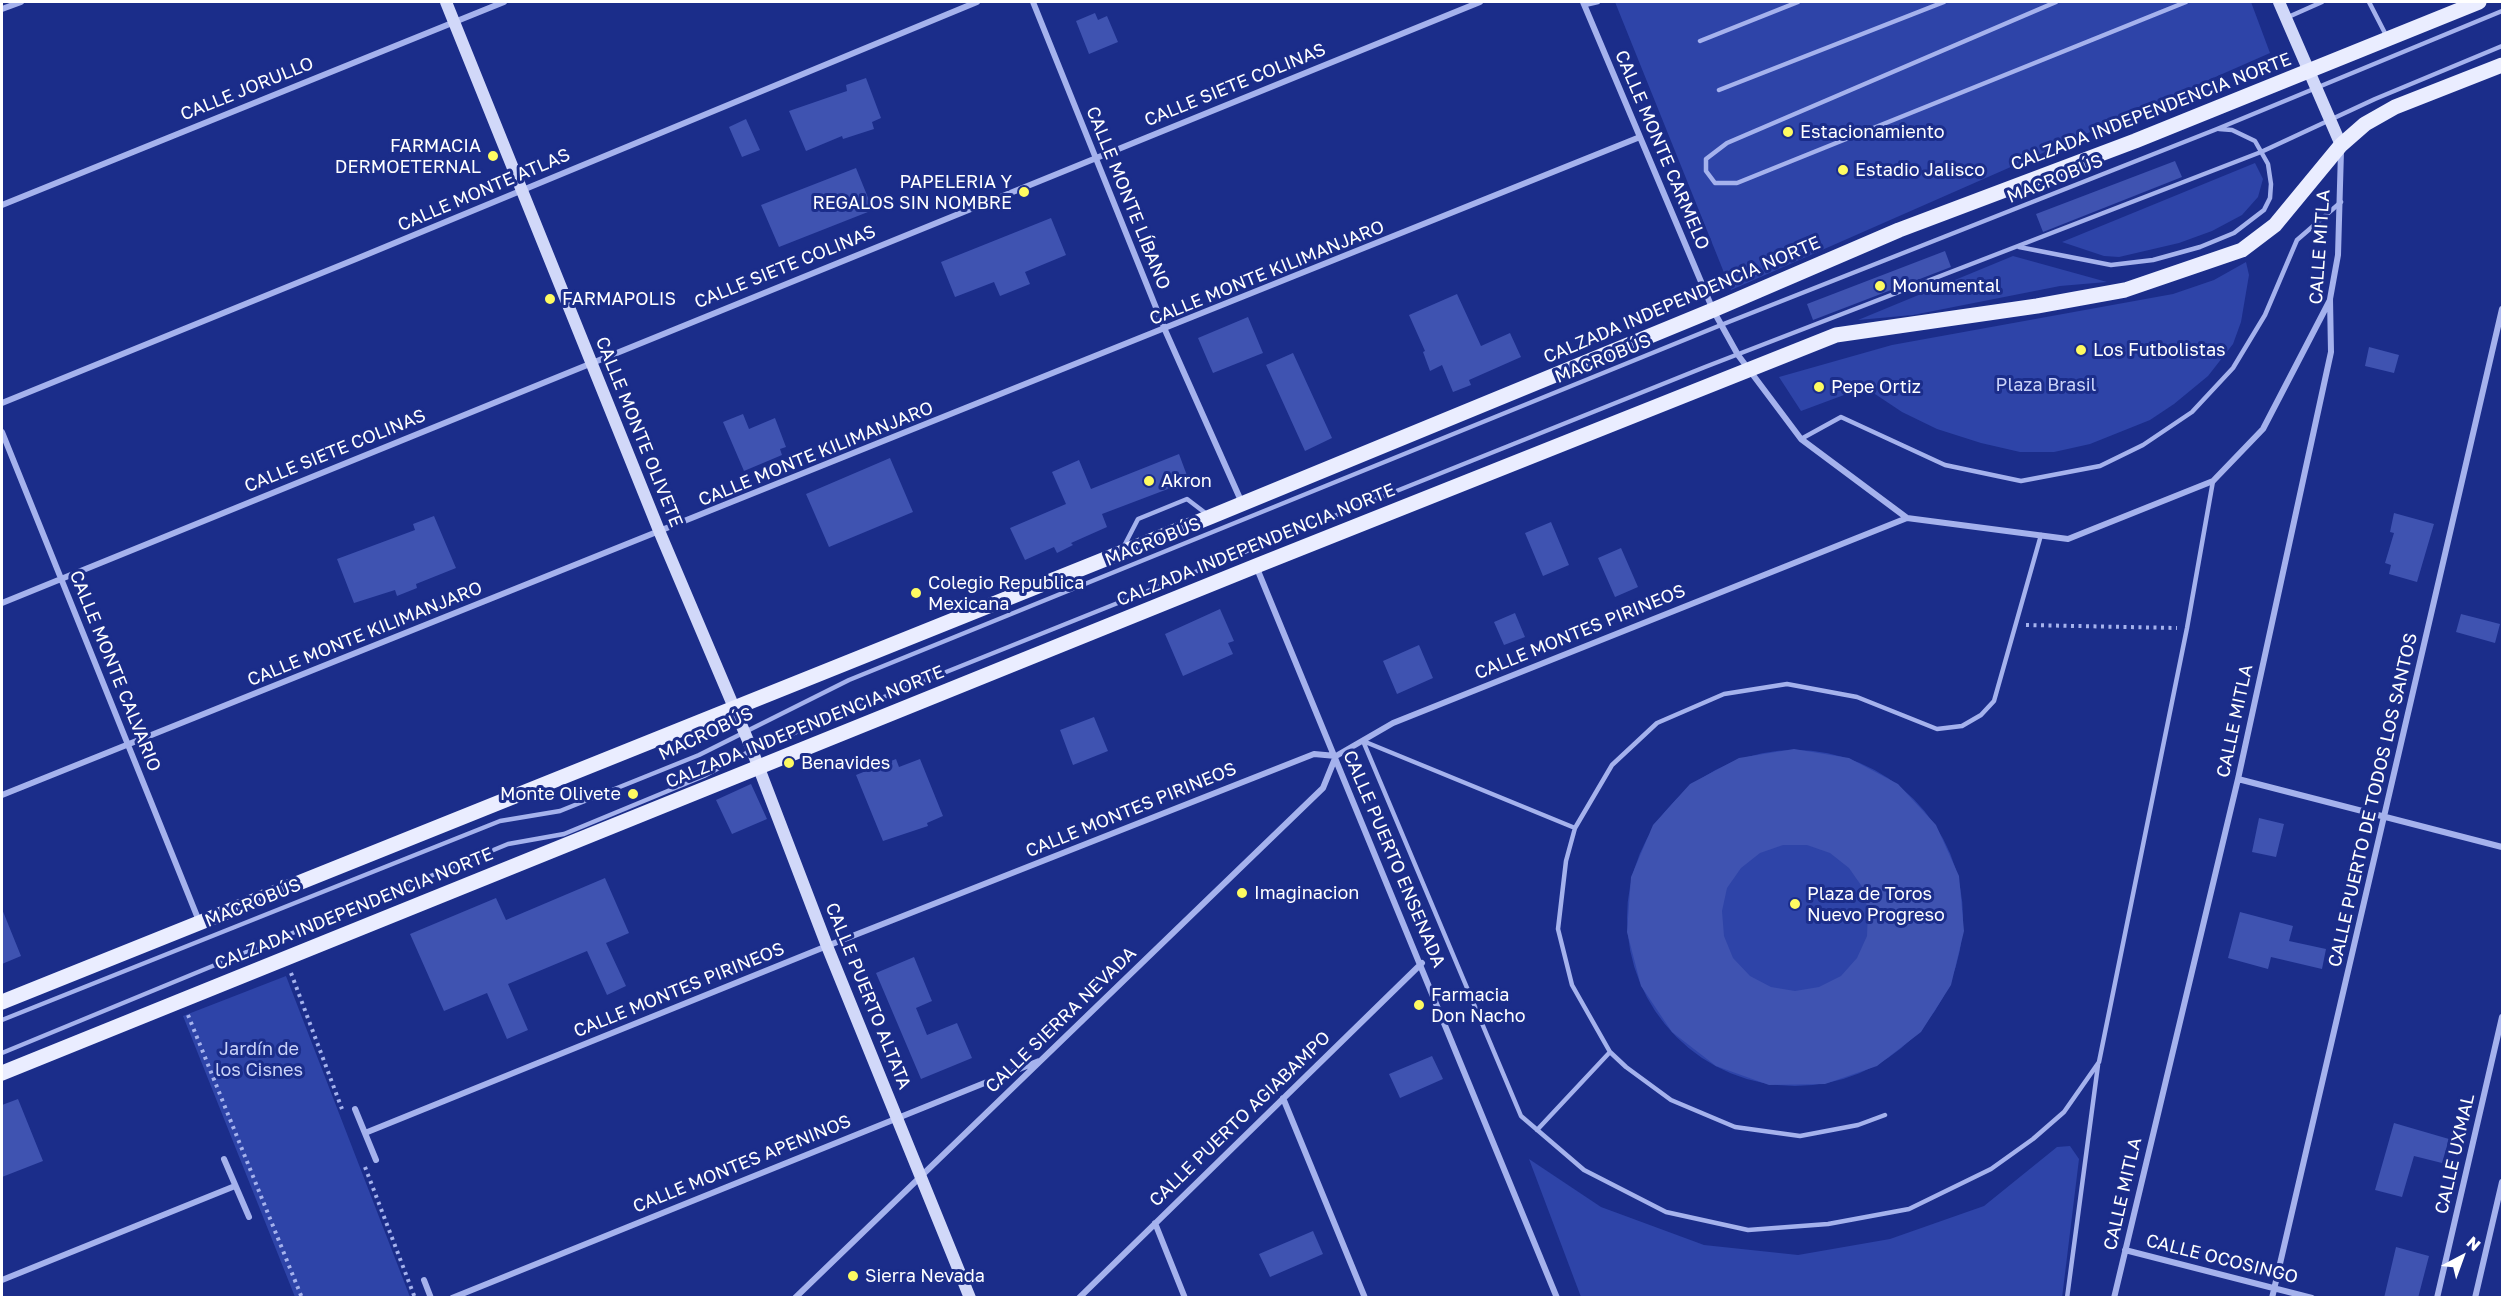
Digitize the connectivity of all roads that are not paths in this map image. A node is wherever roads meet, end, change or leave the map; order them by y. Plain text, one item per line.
1 (21, 2) edge
2 (446, 2) edge
3 (504, 2) edge
4 (977, 2) edge
5 (1033, 2) edge
6 (1480, 2) edge
7 (1598, 2) edge
8 (1798, 2) edge
9 (1944, 2) edge
10 (2056, 2) edge
11 (2186, 2) edge
12 (2279, 2) edge
13 (2322, 2) edge
14 (2369, 2) edge
15 (2479, 2) edge
16 (1584, 3) edge
17 (2, 9) edge
18 (2502, 11) edge
19 (2286, 18) junction
20 (454, 22) junction
21 (1700, 40) dead end
22 (2388, 40) junction
23 (2502, 46) edge
24 (2502, 65) edge
25 (2309, 71) junction
26 (2317, 88) junction
27 (1719, 90) dead end
28 (2331, 120) junction
29 (2217, 129) junction
30 (1640, 137) junction
31 (2342, 145) junction
32 (2261, 152) junction
33 (1096, 158) junction
34 (522, 190) junction
35 (2341, 201) junction
36 (2, 205) edge
37 (2019, 247) junction
38 (2330, 299) junction
39 (2502, 309) edge
40 (1713, 310) junction
41 (1721, 325) junction
42 (1165, 330) junction
43 (2493, 351) junction
44 (2502, 353) edge
45 (1738, 355) junction
46 (591, 362) junction
47 (1750, 369) junction
48 (2, 403) edge
49 (2, 432) edge
50 (1801, 439) junction
51 (2213, 481) junction
52 (1242, 503) junction
53 (1210, 516) junction
54 (1907, 518) junction
55 (660, 532) junction
56 (2041, 536) junction
57 (1121, 551) junction
58 (1256, 566) junction
59 (61, 578) junction
60 (2, 603) edge
61 (734, 708) junction
62 (744, 732) junction
63 (1363, 741) junction
64 (129, 745) junction
65 (752, 750) junction
66 (1336, 756) junction
67 (759, 767) junction
68 (2238, 779) junction
69 (2, 795) edge
70 (2384, 817) junction
71 (1575, 828) junction
72 (2502, 847) edge
73 (199, 921) junction
74 (827, 946) junction
75 (1422, 963) junction
76 (2, 1002) edge
77 (2502, 1017) edge
78 (2, 1020) edge
79 (1610, 1052) junction
80 (2, 1053) edge
81 (1043, 1059) junction
82 (2099, 1062) junction
83 (2, 1073) edge
84 (1283, 1098) junction
85 (355, 1109) dead end
86 (1885, 1115) dead end
87 (897, 1118) junction
88 (1537, 1130) junction
89 (365, 1133) junction
90 (224, 1158) dead end
91 (376, 1160) dead end
92 (921, 1176) junction
93 (2502, 1182) edge
94 (236, 1186) junction
95 (249, 1217) dead end
96 (1155, 1224) junction
97 (2125, 1250) junction
98 (2, 1280) edge
99 (424, 1280) dead end
100 (2274, 1288) junction
101 (430, 1298) edge
102 (452, 1298) edge
103 (795, 1298) edge
104 (970, 1298) edge
105 (1079, 1298) edge
106 (1185, 1298) edge
107 (1365, 1298) edge
108 (1557, 1298) edge
109 (2067, 1298) edge
110 (2114, 1298) edge
111 (2272, 1298) edge
112 (2312, 1298) edge
113 (2436, 1298) edge
114 (2475, 1298) edge

1 - 17 street
2 - 20 street, CALLE MONTE OLIVETE
3 - 20 street, CALLE JORULLO
4 - 34 street, CALLE MONTE ATLAS
5 - 33 street, CALLE MONTE LÍBANO
6 - 33 street, CALLE SIETE COLINAS
7 - 16 lane
8 - 21 lane
9 - 27 lane
10 - 11 lane
12 - 19 street
13 - 19 lane
14 - 22 lane
15 - 22 main road, CALZADA INDEPENDENCIA NORTE
16 - 30 street, CALLE MONTE CARMELO
18 - 26 lane, MACROBÚS
19 - 25 street
20 - 34 street, CALLE MONTE OLIVETE
20 - 36 street, CALLE JORULLO
22 - 25 main road, CALZADA INDEPENDENCIA NORTE
23 - 28 lane, MACROBÚS
24 - 31 main road, CALZADA INDEPENDENCIA NORTE
25 - 26 street
25 - 40 main road, CALZADA INDEPENDENCIA NORTE
26 - 28 street
26 - 29 lane, MACROBÚS
28 - 31 street
28 - 32 lane, MACROBÚS
29 - 32 lane
29 - 41 lane, MACROBÚS
30 - 40 street, CALLE MONTE CARMELO
30 - 42 street, CALLE MONTE KILIMANJARO
31 - 35 street, CALLE MITLA
31 - 47 main road, CALZADA INDEPENDENCIA NORTE
32 - 37 lane, MACROBÚS
32 - 37 lane
33 - 42 street, CALLE MONTE LÍBANO
33 - 46 street, CALLE SIETE COLINAS
34 - 46 street, CALLE MONTE OLIVETE
34 - 48 street, CALLE MONTE ATLAS
35 - 38 street, CALLE MITLA
35 - 50 lane
37 - 45 lane, MACROBÚS
38 - 51 street
38 - 68 street, CALLE MITLA
39 - 43 street, CALLE PUERTO DE TODOS LOS SANTOS
40 - 41 street
40 - 52 main road, CALZADA INDEPENDENCIA NORTE
41 - 45 street
41 - 62 lane, MACROBÚS
42 - 52 street, CALLE MONTE LÍBANO
42 - 55 street, CALLE MONTE KILIMANJARO
43 - 44 street
43 - 70 street, CALLE PUERTO DE TODOS LOS SANTOS
45 - 47 street
45 - 65 lane, MACROBÚS
46 - 55 street, CALLE MONTE OLIVETE
46 - 59 street, CALLE SIETE COLINAS
47 - 50 street
47 - 58 main road, CALZADA INDEPENDENCIA NORTE
49 - 59 street, CALLE MONTE CALVARIO
50 - 54 street
51 - 56 street
51 - 82 lane
52 - 53 main road, CALZADA INDEPENDENCIA NORTE
53 - 57 main road, CALZADA INDEPENDENCIA NORTE
53 - 57 lane
54 - 56 street
54 - 63 street, CALLE MONTES PIRINEOS
55 - 61 street, CALLE MONTE OLIVETE
55 - 64 street, CALLE MONTE KILIMANJARO
56 - 71 lane
57 - 61 main road, CALZADA INDEPENDENCIA NORTE
58 - 66 street, CALLE PUERTO ENSENADA
58 - 67 main road, CALZADA INDEPENDENCIA NORTE
59 - 60 street, CALLE SIETE COLINAS
59 - 64 street, CALLE MONTE CALVARIO
61 - 62 street, CALLE PUERTO ALTATA
61 - 73 main road, CALZADA INDEPENDENCIA NORTE
62 - 65 street, CALLE PUERTO ALTATA
62 - 78 lane, MACROBÚS
63 - 66 street, CALLE MONTES PIRINEOS
63 - 71 lane
63 - 88 lane
64 - 69 street, CALLE MONTE KILIMANJARO
64 - 73 street, CALLE MONTE CALVARIO
65 - 67 street, CALLE PUERTO ALTATA
65 - 80 lane, MACROBÚS
66 - 74 street, CALLE MONTES PIRINEOS
66 - 75 street, CALLE PUERTO ENSENADA
66 - 81 street, CALLE SIERRA NEVADA
67 - 74 street, CALLE PUERTO ALTATA
67 - 83 main road, CALZADA INDEPENDENCIA NORTE
68 - 70 street
68 - 97 street, CALLE MITLA
70 - 72 street
70 - 100 street, CALLE PUERTO DE TODOS LOS SANTOS
71 - 79 lane
73 - 76 main road, CALZADA INDEPENDENCIA NORTE
74 - 87 street, CALLE PUERTO ALTATA
74 - 89 street, CALLE MONTES PIRINEOS
75 - 84 street, CALLE PUERTO AGIABAMPO
75 - 108 street, CALLE PUERTO ENSENADA
77 - 113 street, CALLE UXMAL
79 - 86 lane
79 - 88 lane
81 - 87 street, CALLE MONTES APENINOS
81 - 92 street, CALLE SIERRA NEVADA
82 - 88 lane
82 - 109 lane
84 - 96 street, CALLE PUERTO AGIABAMPO
84 - 107 street
85 - 89 street
87 - 92 street, CALLE PUERTO ALTATA
87 - 102 street, CALLE MONTES APENINOS
89 - 91 street
90 - 94 street
92 - 103 street, CALLE SIERRA NEVADA
92 - 104 street, CALLE PUERTO ALTATA
93 - 114 street
94 - 95 street
94 - 98 street
96 - 105 street, CALLE PUERTO AGIABAMPO
96 - 106 street
97 - 100 street, CALLE OCOSINGO
97 - 110 street, CALLE MITLA
99 - 101 street
100 - 111 street, CALLE PUERTO DE TODOS LOS SANTOS
100 - 112 street, CALLE OCOSINGO

